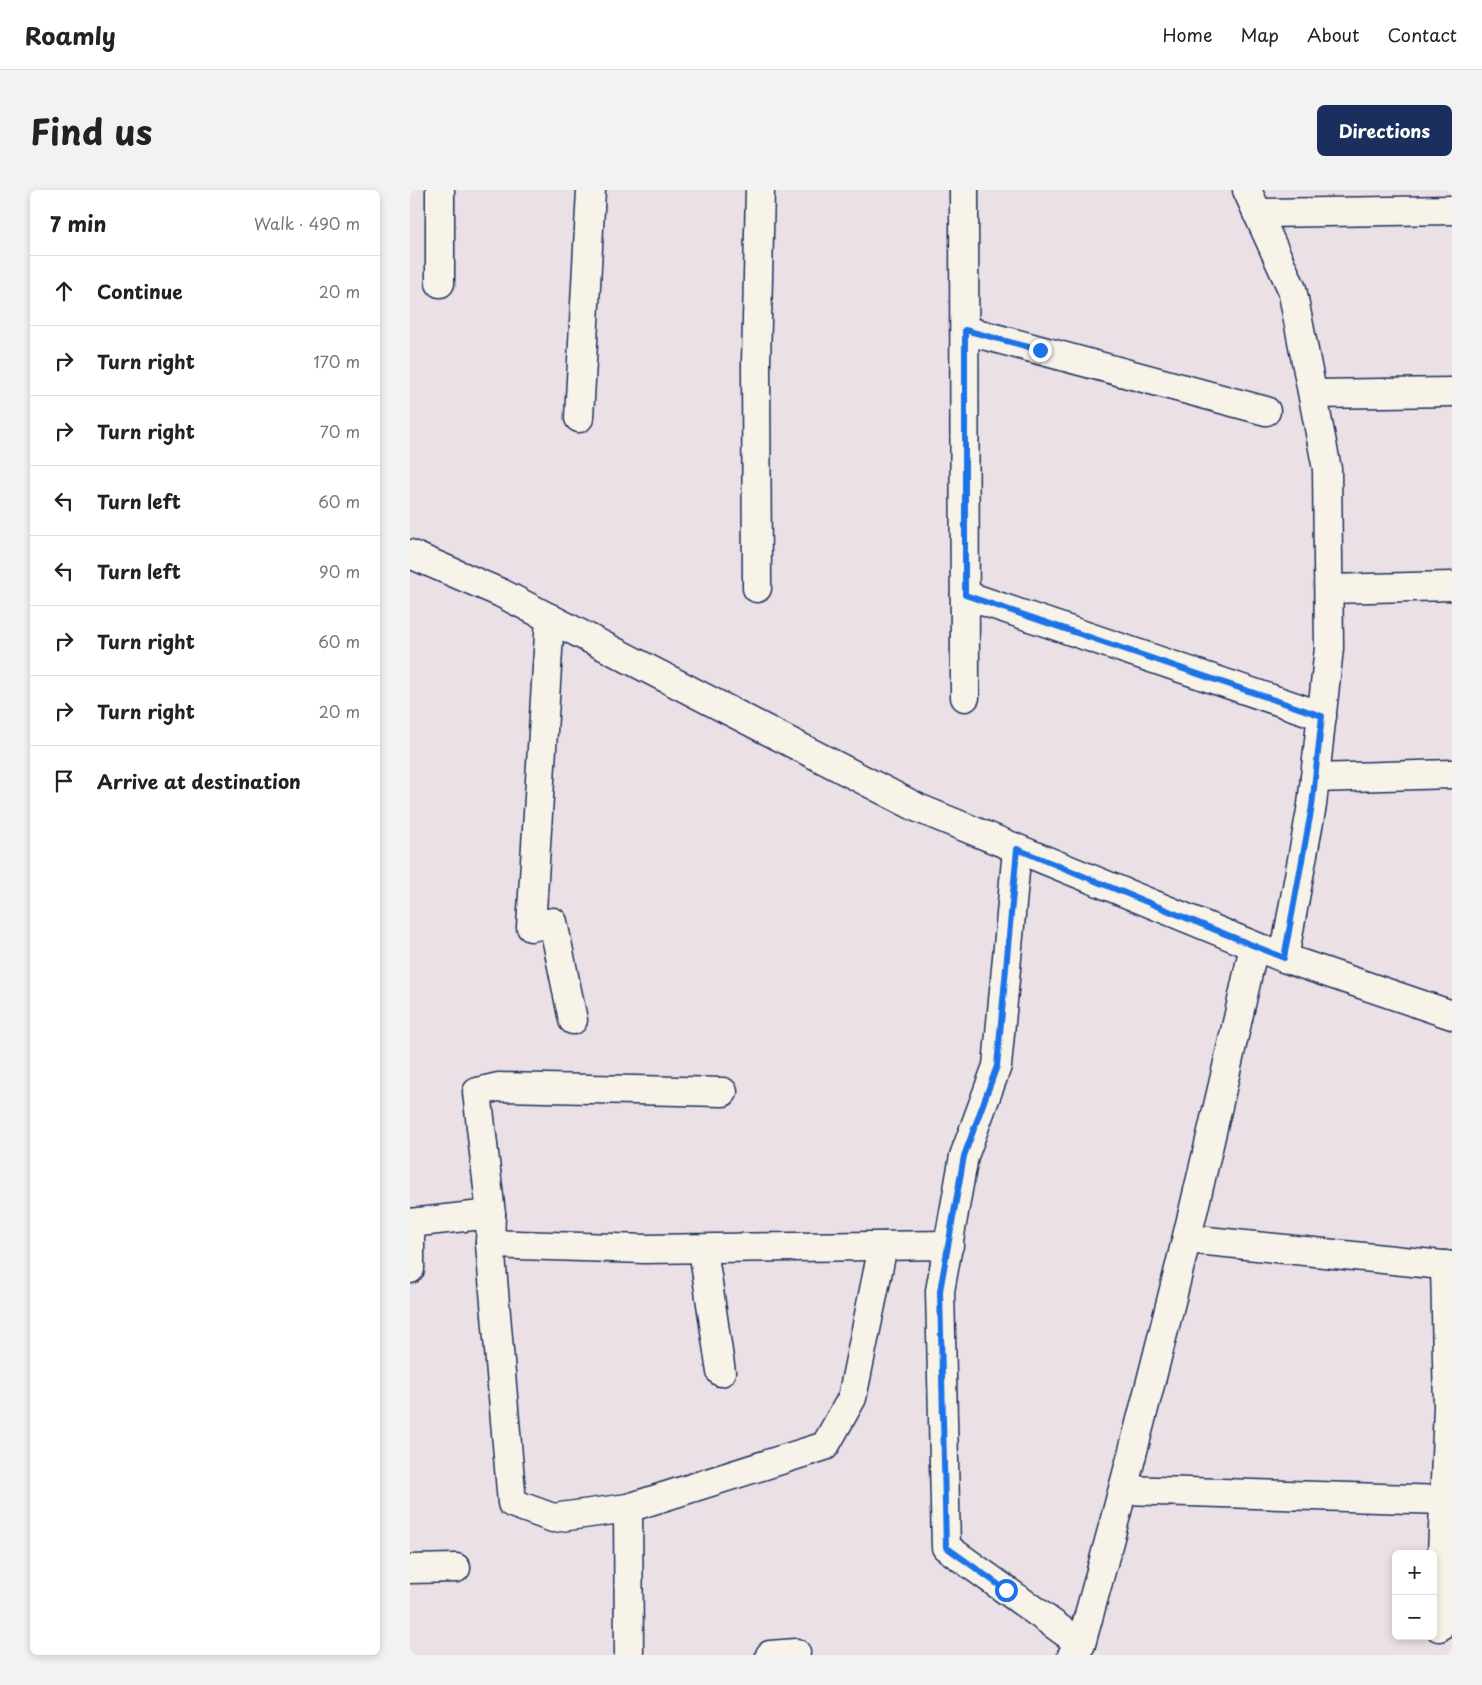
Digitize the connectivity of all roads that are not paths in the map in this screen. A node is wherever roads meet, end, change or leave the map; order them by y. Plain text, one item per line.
1 (440, 190) edge
2 (591, 190) edge
3 (760, 190) edge
4 (964, 190) edge
5 (1252, 202) edge
6 (1452, 210) edge
7 (440, 283) dead end
8 (965, 330) junction
9 (1452, 392) edge
10 (1312, 394) junction
11 (1266, 411) dead end
12 (579, 418) dead end
13 (410, 554) edge
14 (1452, 586) edge
15 (757, 588) dead end
16 (1328, 589) junction
17 (965, 595) junction
18 (550, 618) junction
19 (965, 697) dead end
20 (1322, 716) junction
21 (1452, 774) edge
22 (1315, 778) junction
23 (1017, 849) junction
24 (1254, 946) junction
25 (1284, 958) junction
26 (1452, 1015) edge
27 (573, 1020) dead end
28 (723, 1092) dead end
29 (491, 1214) junction
30 (1186, 1239) junction
31 (490, 1244) junction
32 (949, 1245) junction
33 (883, 1246) junction
34 (703, 1249) junction
35 (1448, 1265) edge
36 (410, 1269) edge
37 (721, 1372) dead end
38 (1124, 1490) junction
39 (1444, 1500) junction
40 (628, 1508) junction
41 (456, 1568) dead end
42 (410, 1569) edge
43 (1439, 1627) dead end
44 (1077, 1650) edge
45 (629, 1655) edge

1 - 7 street
2 - 12 street
3 - 15 street
4 - 8 street
5 - 6 street
5 - 10 street
8 - 11 street
8 - 17 street
9 - 10 street
10 - 16 street
13 - 18 street
14 - 16 street
16 - 20 street
17 - 19 street
17 - 20 street
18 - 23 street
18 - 27 street
20 - 22 street
21 - 22 street
22 - 25 street
23 - 24 street
23 - 32 street
24 - 25 street
24 - 30 street
25 - 26 street
28 - 29 street
29 - 31 street
29 - 36 street
30 - 35 street
30 - 38 street
31 - 34 street
31 - 40 street
32 - 33 street
32 - 44 street
33 - 34 street
33 - 40 street
34 - 37 street
35 - 39 street
38 - 39 street
38 - 44 street
39 - 43 street
40 - 45 street
41 - 42 street

